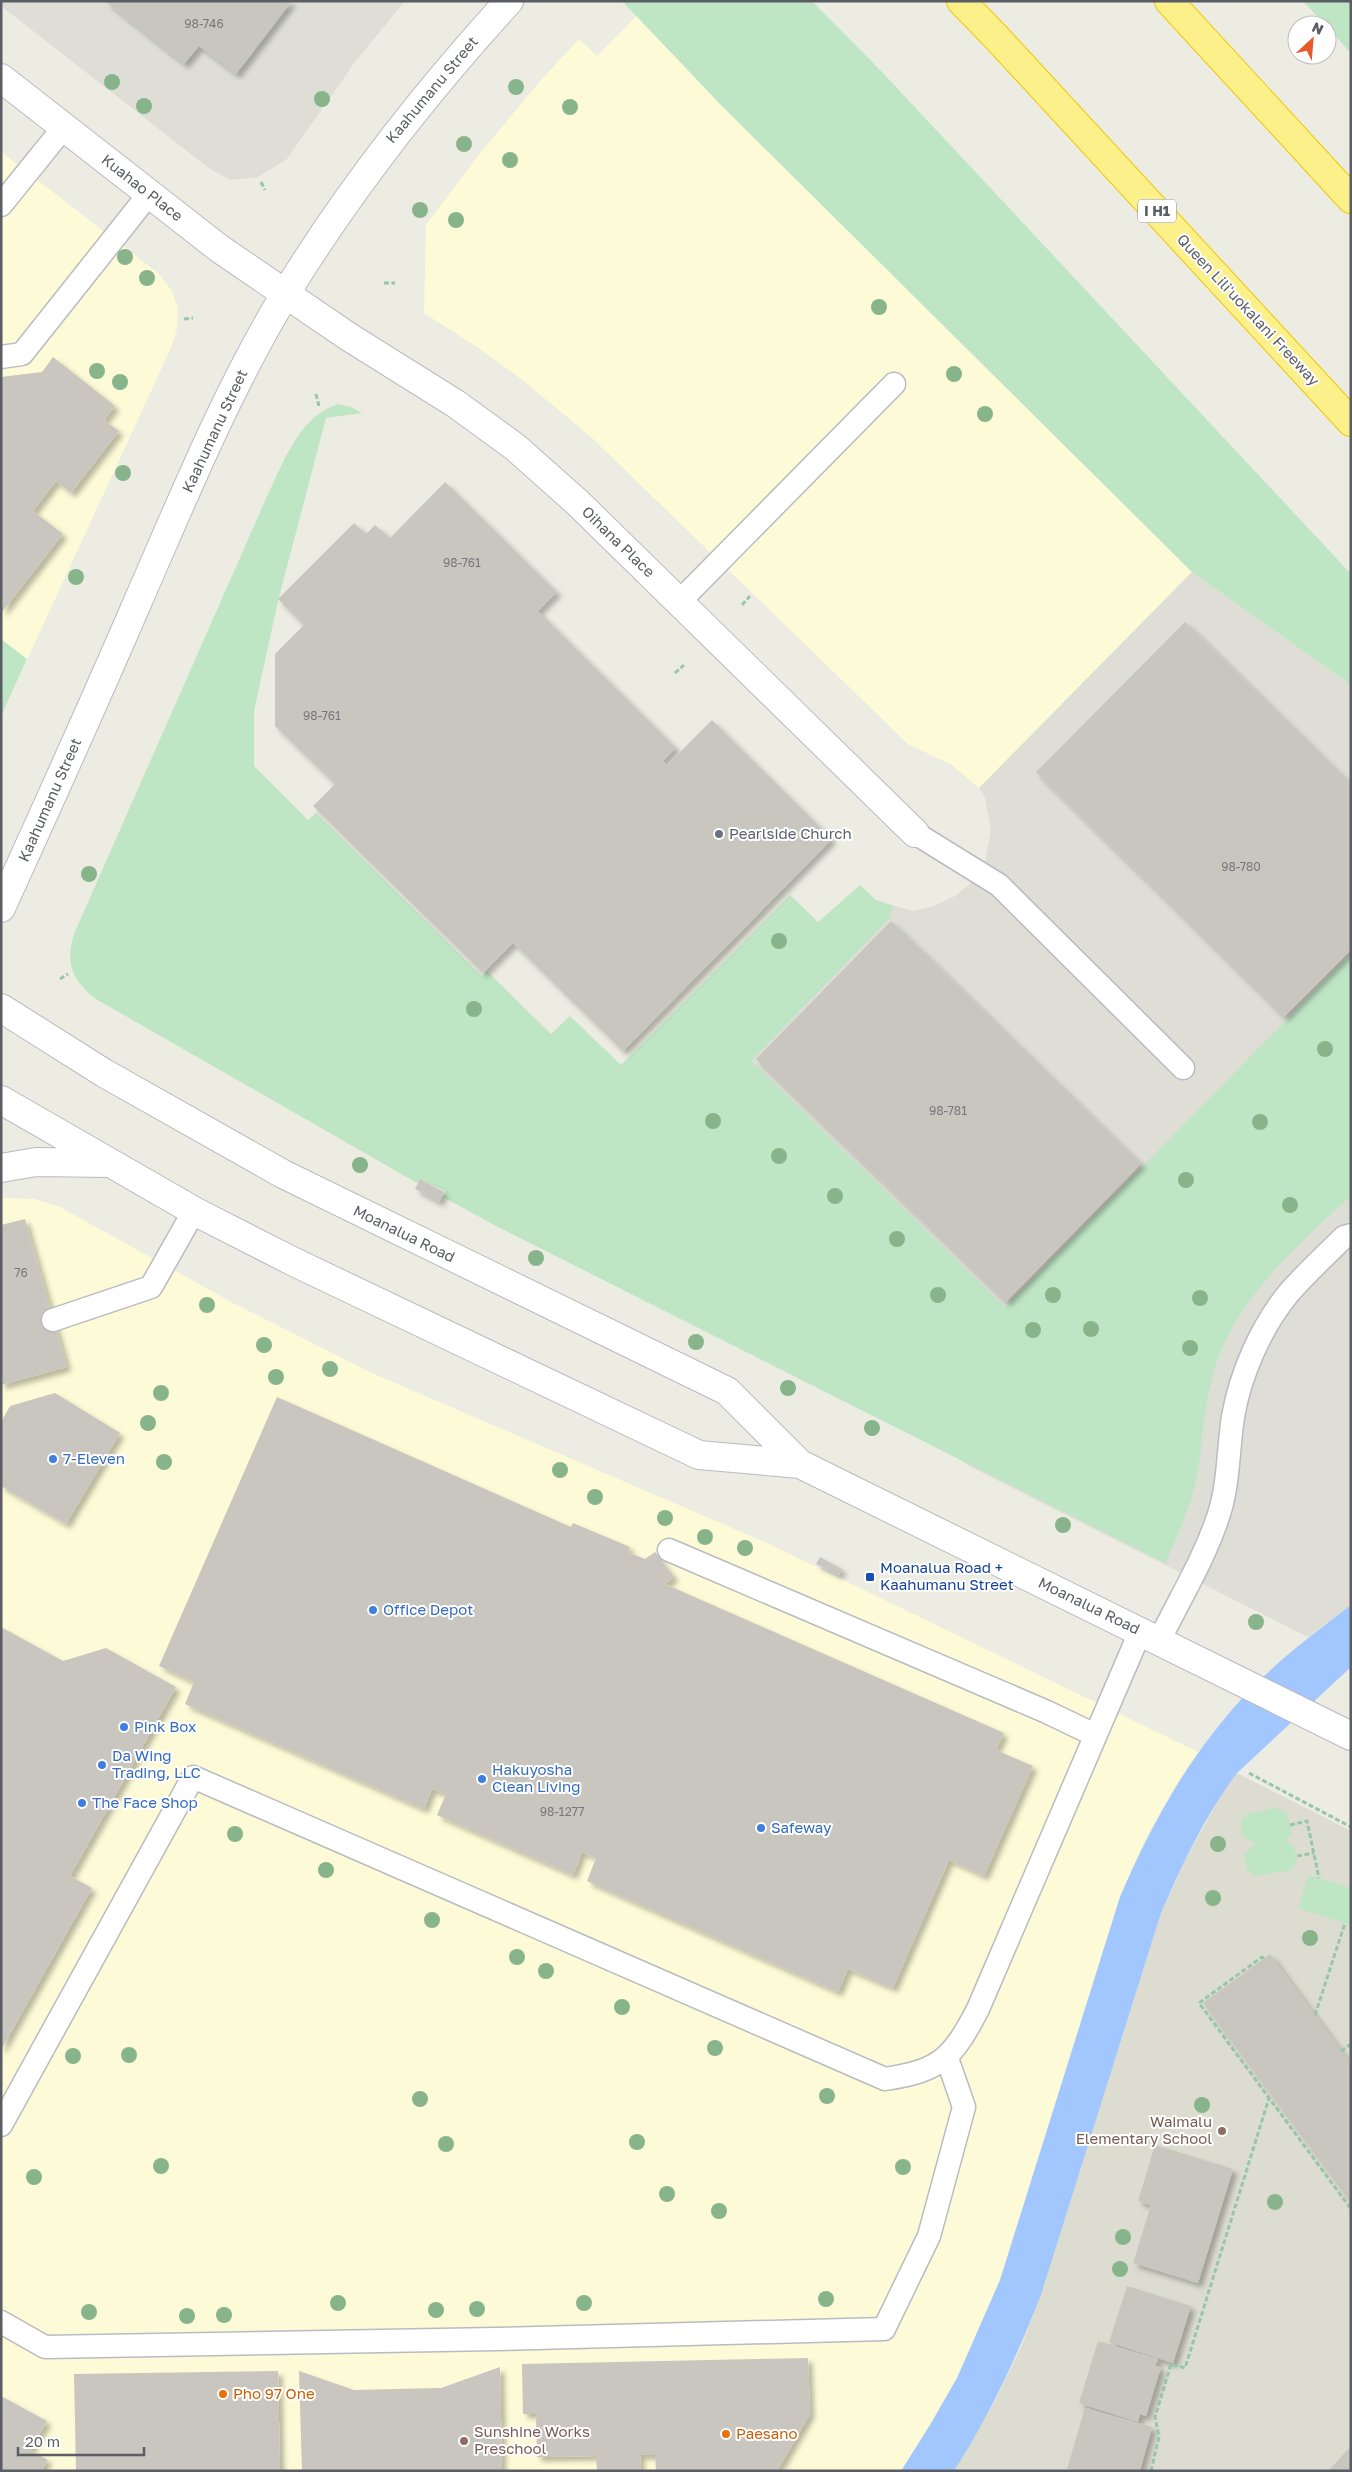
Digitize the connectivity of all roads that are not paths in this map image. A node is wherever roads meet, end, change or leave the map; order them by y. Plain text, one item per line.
1 (509, 1) edge
2 (961, 1) edge
3 (1169, 1) edge
4 (1, 78) edge
5 (64, 127) junction
6 (149, 194) junction
7 (1351, 199) edge
8 (1, 205) edge
9 (286, 294) junction
10 (1, 357) edge
11 (894, 384) dead end
12 (1351, 422) edge
13 (679, 602) junction
14 (915, 833) joint
15 (1, 908) edge
16 (1, 1008) edge
17 (1183, 1068) dead end
18 (1, 1100) edge
19 (109, 1163) junction
20 (1, 1168) edge
21 (194, 1211) junction
22 (1351, 1236) edge
23 (53, 1320) dead end
24 (800, 1464) junction
25 (669, 1550) dead end
26 (1150, 1636) junction
27 (1095, 1735) junction
28 (1351, 1736) edge
29 (947, 2058) junction
30 (1, 2125) edge
31 (1, 2322) edge

1 - 9 main road, Kaahumanu Street
2 - 12 highway, Queen Liliʻuokalani Freeway / I H1
3 - 7 highway
4 - 5 main road, Kuahao Place
5 - 6 main road, Kuahao Place
5 - 8 lane
6 - 9 main road, Kuahao Place
6 - 10 lane
9 - 13 main road, Oihana Place
9 - 15 main road, Kaahumanu Street
11 - 13 lane
13 - 14 main road, Oihana Place
14 - 17 lane
16 - 24 main road, Moanalua Road
18 - 19 main road, Moanalua Road
19 - 20 main road
19 - 21 main road, Moanalua Road
21 - 23 lane
21 - 24 main road, Moanalua Road
22 - 26 lane
24 - 26 main road, Moanalua Road
25 - 27 lane
26 - 27 lane
26 - 28 main road, Moanalua Road
27 - 29 lane
29 - 30 lane
29 - 31 lane

